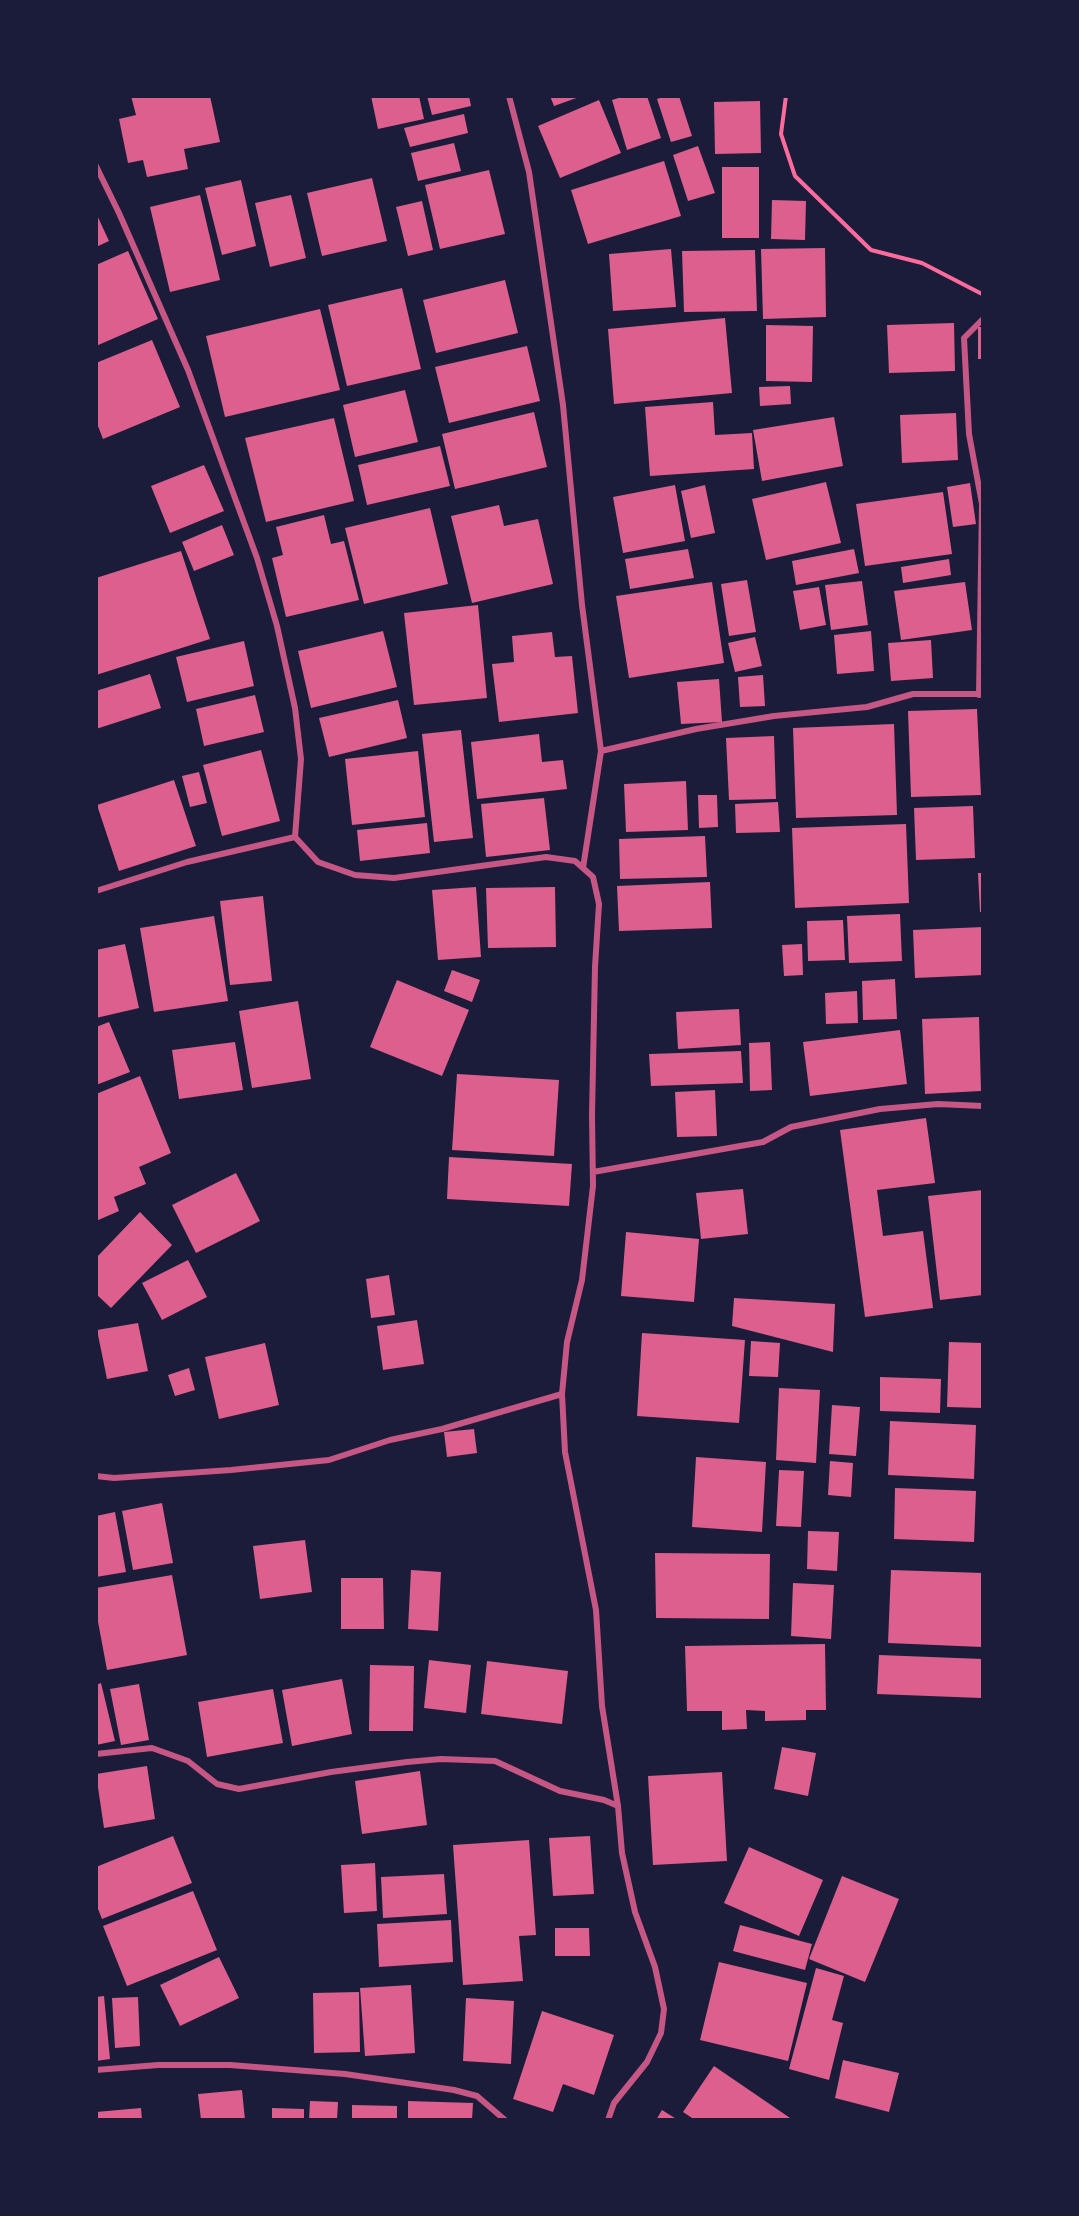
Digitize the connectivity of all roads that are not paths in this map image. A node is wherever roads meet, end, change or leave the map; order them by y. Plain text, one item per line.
1 (509, 96) edge
2 (96, 166) edge
3 (983, 319) edge
4 (981, 694) edge
5 (600, 751) junction
6 (294, 837) junction
7 (583, 868) junction
8 (96, 891) edge
9 (983, 1106) edge
10 (593, 1172) junction
11 (562, 1394) junction
12 (96, 1476) edge
13 (96, 1754) edge
14 (618, 1806) junction
15 (96, 2070) edge
16 (505, 2120) edge
17 (608, 2120) edge

1 - 5 street
2 - 6 street
3 - 4 street
4 - 5 street
5 - 7 street
6 - 7 street
6 - 8 street
7 - 10 street
9 - 10 street
10 - 11 street
11 - 12 street
11 - 14 street
13 - 14 street
14 - 17 street
15 - 16 street

